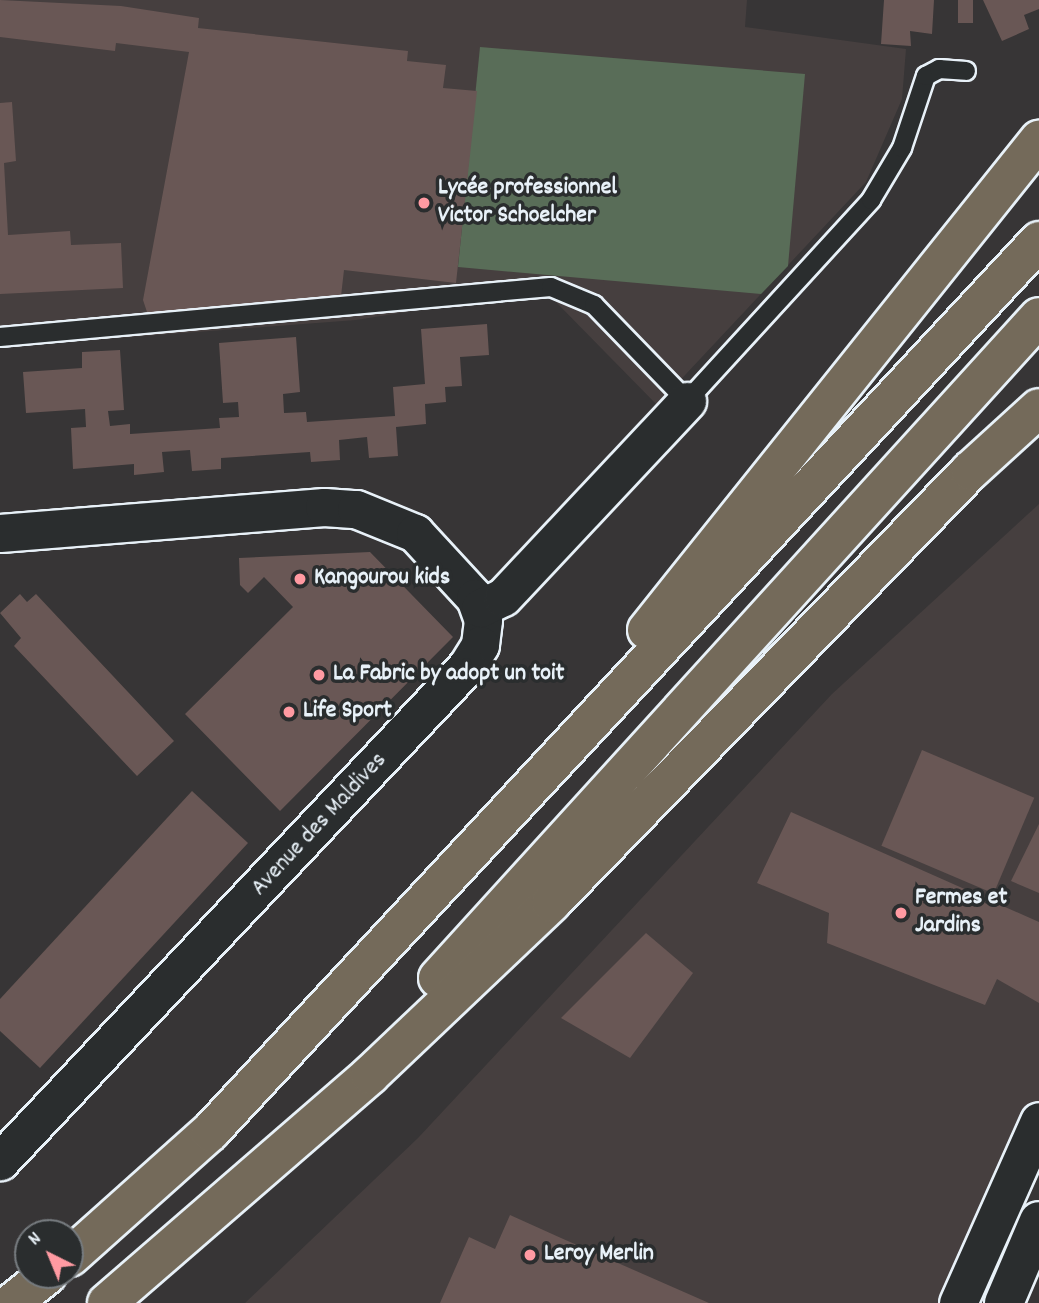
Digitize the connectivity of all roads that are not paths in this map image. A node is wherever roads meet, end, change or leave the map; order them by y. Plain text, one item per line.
1 (966, 71) dead end
2 (1039, 140) edge
3 (1039, 241) edge
4 (1039, 317) edge
5 (0, 337) edge
6 (687, 401) junction
7 (1039, 408) edge
8 (0, 533) edge
9 (480, 608) junction
10 (440, 888) junction
11 (1039, 1121) edge
12 (0, 1161) edge
13 (1039, 1221) edge
14 (182, 1240) junction
15 (84, 1245) edge
16 (30, 1289) edge
17 (12, 1303) edge
18 (107, 1303) edge
19 (958, 1303) edge
20 (1004, 1303) edge

1 - 6 lane
2 - 10 highway
3 - 10 highway
4 - 14 highway
5 - 6 lane
6 - 9 street
7 - 14 highway
8 - 9 street
9 - 12 street, Avenue des Maldives
10 - 15 highway
11 - 19 street
13 - 20 main road
14 - 18 highway
16 - 17 highway

